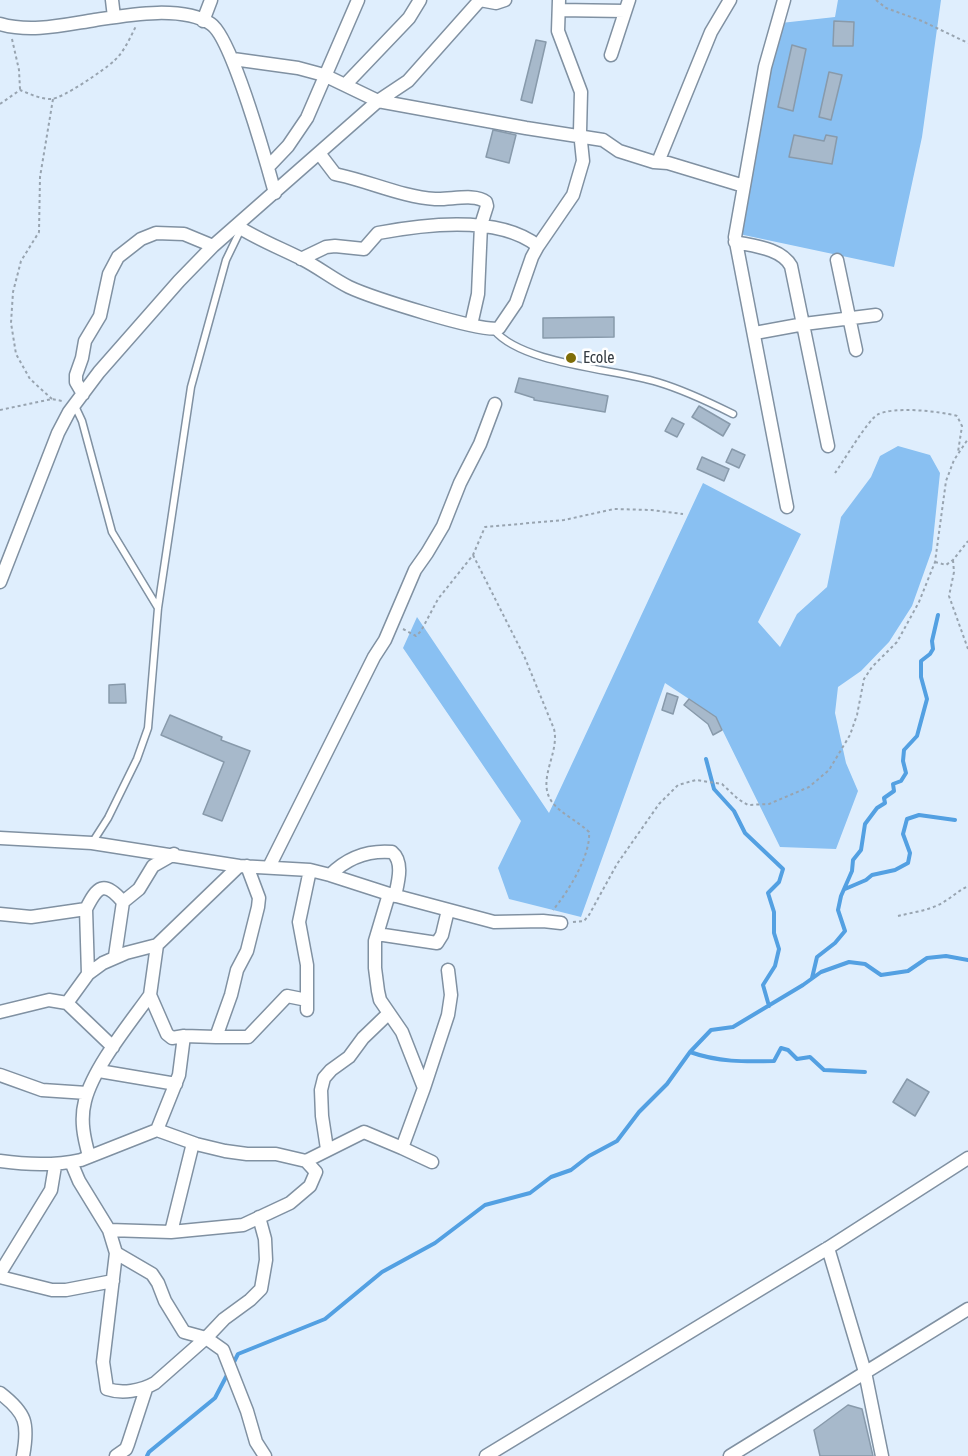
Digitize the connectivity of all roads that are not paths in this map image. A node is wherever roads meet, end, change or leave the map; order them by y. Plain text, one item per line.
1 (112, 0) edge
2 (211, 0) edge
3 (357, 0) edge
4 (420, 0) edge
5 (505, 0) edge
6 (730, 0) edge
7 (784, 0) edge
8 (559, 5) edge
9 (627, 5) edge
10 (114, 17) junction
11 (203, 21) junction
12 (5, 26) edge
13 (611, 55) dead end
14 (233, 58) junction
15 (324, 75) junction
16 (345, 85) junction
17 (378, 100) junction
18 (580, 136) junction
19 (319, 153) junction
20 (658, 162) junction
21 (268, 167) junction
22 (744, 186) junction
23 (275, 194) junction
24 (481, 225) junction
25 (239, 227) junction
26 (735, 242) junction
27 (213, 246) junction
28 (538, 246) junction
29 (301, 259) junction
30 (837, 260) dead end
31 (876, 315) dead end
32 (849, 320) junction
33 (804, 324) junction
34 (471, 325) junction
35 (494, 330) junction
36 (755, 333) junction
37 (856, 350) dead end
38 (83, 394) junction
39 (495, 404) dead end
40 (75, 405) junction
41 (734, 414) dead end
42 (828, 446) dead end
43 (787, 507) dead end
44 (0, 582) edge
45 (158, 608) junction
46 (0, 838) edge
47 (92, 843) junction
48 (174, 854) junction
49 (243, 866) junction
50 (269, 867) junction
51 (310, 870) junction
52 (330, 874) junction
53 (392, 895) junction
54 (123, 902) junction
55 (86, 909) junction
56 (448, 910) junction
57 (0, 914) edge
58 (561, 923) road end
59 (377, 934) junction
60 (157, 945) junction
61 (115, 957) junction
62 (448, 970) dead end
63 (88, 974) junction
64 (150, 995) junction
65 (67, 1003) junction
66 (0, 1012) edge
67 (389, 1013) junction
68 (184, 1036) junction
69 (216, 1037) junction
70 (113, 1047) junction
71 (99, 1071) junction
72 (0, 1075) edge
73 (176, 1084) junction
74 (424, 1088) junction
75 (87, 1093) junction
76 (157, 1130) junction
77 (193, 1143) junction
78 (402, 1148) junction
79 (327, 1149) junction
80 (89, 1156) junction
81 (968, 1158) edge
82 (0, 1161) edge
83 (306, 1161) junction
84 (71, 1162) junction
85 (432, 1162) dead end
86 (55, 1166) junction
87 (259, 1217) junction
88 (109, 1230) junction
89 (171, 1232) junction
90 (828, 1248) junction
91 (116, 1253) junction
92 (0, 1273) edge
93 (0, 1277) edge
94 (113, 1281) junction
95 (968, 1309) edge
96 (206, 1338) junction
97 (865, 1372) junction
98 (146, 1389) junction
99 (0, 1393) edge
100 (747, 1451) edge
101 (23, 1456) edge
102 (116, 1456) edge
103 (265, 1456) edge
104 (486, 1456) edge
105 (730, 1456) edge
106 (882, 1456) edge

1 - 10 street
2 - 11 street
3 - 15 street
4 - 16 street
5 - 17 street
6 - 20 street
7 - 22 street
8 - 9 street
8 - 18 street
9 - 13 street
10 - 11 street
10 - 12 street
11 - 14 street
14 - 15 street
14 - 21 street
15 - 16 street
15 - 21 street
16 - 17 street
17 - 18 street
17 - 19 street
18 - 20 street
18 - 28 street
19 - 23 street
19 - 24 street
20 - 22 street
21 - 23 street
22 - 26 street
23 - 25 street
24 - 28 street
24 - 29 street
24 - 34 street
25 - 27 street
25 - 29 street
25 - 45 lane
26 - 33 street
26 - 36 street
27 - 38 street
27 - 38 street
28 - 35 street
29 - 34 street
30 - 32 street
31 - 32 street
32 - 33 street
32 - 37 street
33 - 36 street
33 - 42 street
34 - 35 street
35 - 41 lane
36 - 43 street
38 - 40 street
39 - 50 street
40 - 44 street
40 - 45 lane
45 - 47 lane
46 - 47 street
47 - 48 street
48 - 49 street
48 - 54 street
49 - 50 street
49 - 60 street
49 - 69 street
50 - 51 street
51 - 52 street
51 - 69 street
52 - 53 street
52 - 53 street
53 - 56 street
53 - 59 street
54 - 55 street
54 - 61 street
55 - 57 street
55 - 63 street
56 - 58 street
56 - 59 street
59 - 67 street
60 - 61 street
60 - 64 street
61 - 63 street
62 - 74 street
63 - 65 street
64 - 68 street
64 - 70 street
65 - 66 street
65 - 70 street
67 - 74 street
67 - 79 street
68 - 69 street
68 - 73 street
70 - 71 street
71 - 73 street
71 - 75 street
72 - 75 street
73 - 76 street
74 - 78 street
75 - 80 street
76 - 77 street
76 - 80 street
77 - 83 street
77 - 89 street
78 - 79 street
78 - 85 street
79 - 83 street
80 - 84 street
81 - 90 street
82 - 86 street
83 - 87 street
84 - 86 street
84 - 88 street
86 - 92 street
87 - 89 street
87 - 96 street
88 - 89 street
88 - 91 street
90 - 97 street
90 - 104 street
91 - 94 street
91 - 96 street
93 - 94 street
94 - 98 street
95 - 97 street
96 - 98 street
96 - 103 street
97 - 100 street
97 - 106 street
98 - 102 street
99 - 101 street
100 - 105 street

